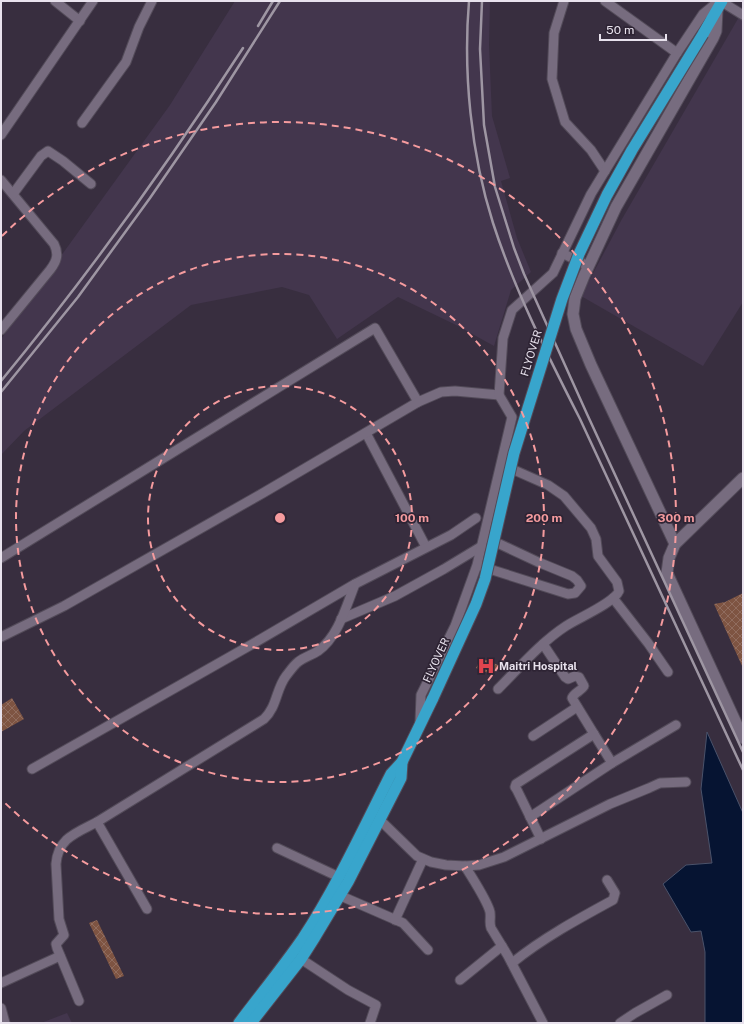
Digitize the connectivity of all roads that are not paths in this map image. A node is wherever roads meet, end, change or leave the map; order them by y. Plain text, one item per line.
1 (93, 1) edge
2 (152, 1) edge
3 (564, 1) edge
4 (605, 1) edge
5 (57, 2) edge
6 (720, 4) edge
7 (743, 15) edge
8 (80, 21) junction
9 (677, 53) junction
10 (82, 124) dead end
11 (1, 135) edge
12 (605, 171) junction
13 (1, 180) edge
14 (91, 184) dead end
15 (13, 194) junction
16 (562, 253) junction
17 (588, 266) junction
18 (1, 330) edge
19 (499, 395) junction
20 (418, 402) junction
21 (366, 433) junction
22 (500, 463) junction
23 (743, 478) edge
24 (476, 518) dead end
25 (484, 536) junction
26 (675, 544) junction
27 (482, 546) junction
28 (426, 548) junction
29 (1, 558) edge
30 (477, 565) junction
31 (355, 584) junction
32 (613, 598) junction
33 (341, 620) junction
34 (1, 637) edge
35 (543, 644) junction
36 (668, 672) dead end
37 (498, 689) dead end
38 (577, 707) junction
39 (676, 725) dead end
40 (420, 726) junction
41 (594, 734) junction
42 (533, 736) dead end
43 (743, 738) edge
44 (402, 762) junction
45 (612, 763) junction
46 (32, 769) dead end
47 (686, 782) dead end
48 (530, 817) junction
49 (380, 820) junction
50 (97, 822) junction
51 (541, 839) junction
52 (278, 848) dead end
53 (423, 859) junction
54 (465, 866) junction
55 (339, 877) junction
56 (606, 880) dead end
57 (340, 896) junction
58 (147, 909) dead end
59 (395, 920) junction
60 (502, 946) junction
61 (428, 950) dead end
62 (60, 956) junction
63 (301, 959) junction
64 (512, 963) junction
65 (460, 980) dead end
66 (1, 983) edge
67 (667, 995) dead end
68 (78, 1001) dead end
69 (1, 1008) edge
70 (5, 1023) edge
71 (239, 1023) edge
72 (251, 1023) edge
73 (370, 1023) edge
74 (543, 1023) edge
75 (620, 1023) edge

1 - 8 street
2 - 10 street
3 - 12 street
4 - 9 street
5 - 8 street
6 - 7 street
6 - 9 street
6 - 17 street
6 - 40 highway, FLYOVER, bridge
8 - 11 street
9 - 12 street
12 - 16 street
13 - 15 street
14 - 15 street
15 - 18 street
16 - 17 street
16 - 19 street
17 - 26 street
19 - 20 street
19 - 22 street
20 - 21 street
20 - 29 street
21 - 28 street
21 - 34 street
22 - 25 street
22 - 32 street
23 - 26 street
24 - 28 street
25 - 27 street
25 - 30 street
26 - 43 street
27 - 30 street
27 - 33 street
28 - 31 street
30 - 40 street
31 - 33 street
31 - 46 street
32 - 35 street
32 - 36 street
33 - 50 street
35 - 37 street
35 - 38 street
38 - 41 street
38 - 42 street
39 - 45 street
40 - 44 highway, FLYOVER
41 - 45 street
41 - 48 street
44 - 49 highway
44 - 55 highway
45 - 48 street
47 - 51 street
48 - 51 street
49 - 53 street
49 - 57 highway
50 - 58 street
50 - 62 street
51 - 54 street
52 - 55 street
53 - 54 street
53 - 59 street
54 - 60 street
55 - 71 highway
56 - 64 street
57 - 59 street
57 - 63 highway
59 - 61 street
60 - 64 street
60 - 65 street
62 - 66 street
62 - 68 street
63 - 72 highway
63 - 73 street
64 - 74 street
67 - 75 street
69 - 70 street

